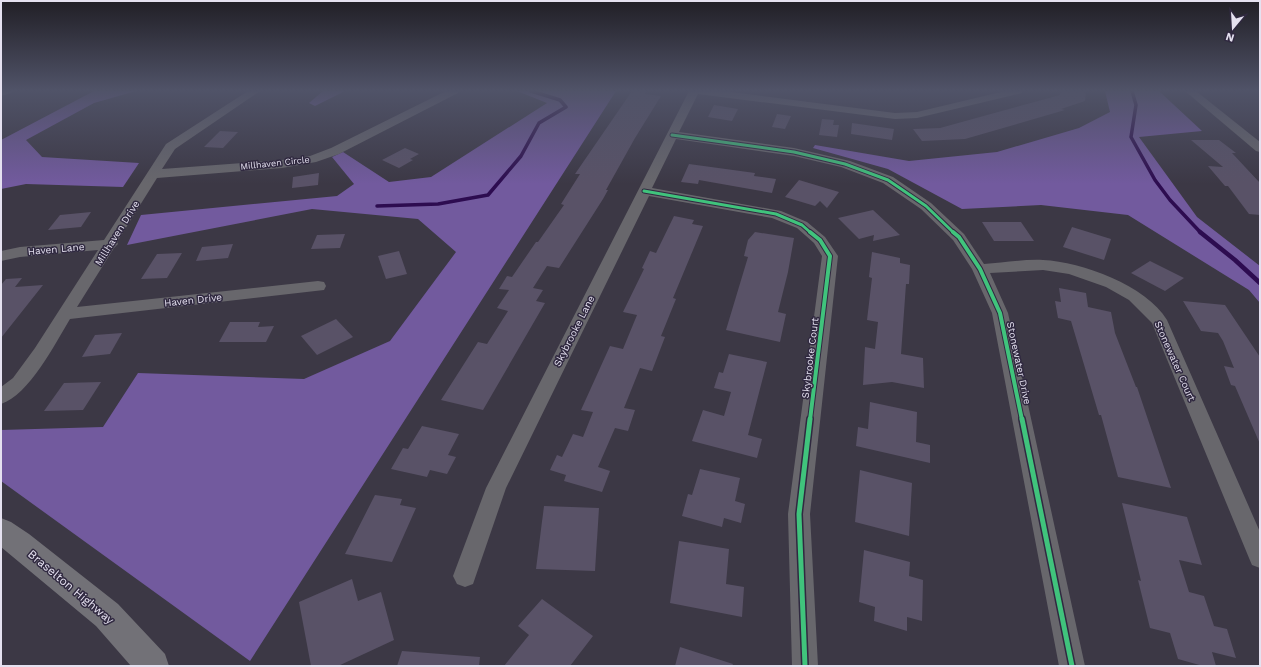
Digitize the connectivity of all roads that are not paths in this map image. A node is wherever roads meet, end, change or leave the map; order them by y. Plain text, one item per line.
1 (208, 122) edge
2 (393, 122) edge
3 (678, 122) edge
4 (1228, 122) edge
5 (672, 135) junction
6 (1260, 148) edge
7 (153, 174) junction
8 (644, 191) junction
9 (110, 244) junction
10 (1, 256) edge
11 (980, 269) junction
12 (318, 286) dead end
13 (67, 314) junction
14 (1, 397) edge
15 (1, 531) edge
16 (1260, 558) edge
17 (465, 576) dead end
18 (153, 666) edge
19 (805, 666) edge
20 (1072, 666) edge

1 - 7 street, Millhaven Drive
2 - 7 street, Millhaven Circle
3 - 5 street, Skybrooke Lane
4 - 6 street
5 - 8 street, Skybrooke Lane
5 - 11 street, Stonewater Drive
7 - 9 street, Millhaven Drive
8 - 17 street, Skybrooke Lane
8 - 19 street, Skybrooke Court
9 - 10 street, Haven Lane
9 - 13 street, Millhaven Drive
11 - 16 street, Stonewater Court
11 - 20 street, Stonewater Drive
12 - 13 street, Haven Drive
13 - 14 street, Millhaven Drive
15 - 18 main road, Braselton Highway

